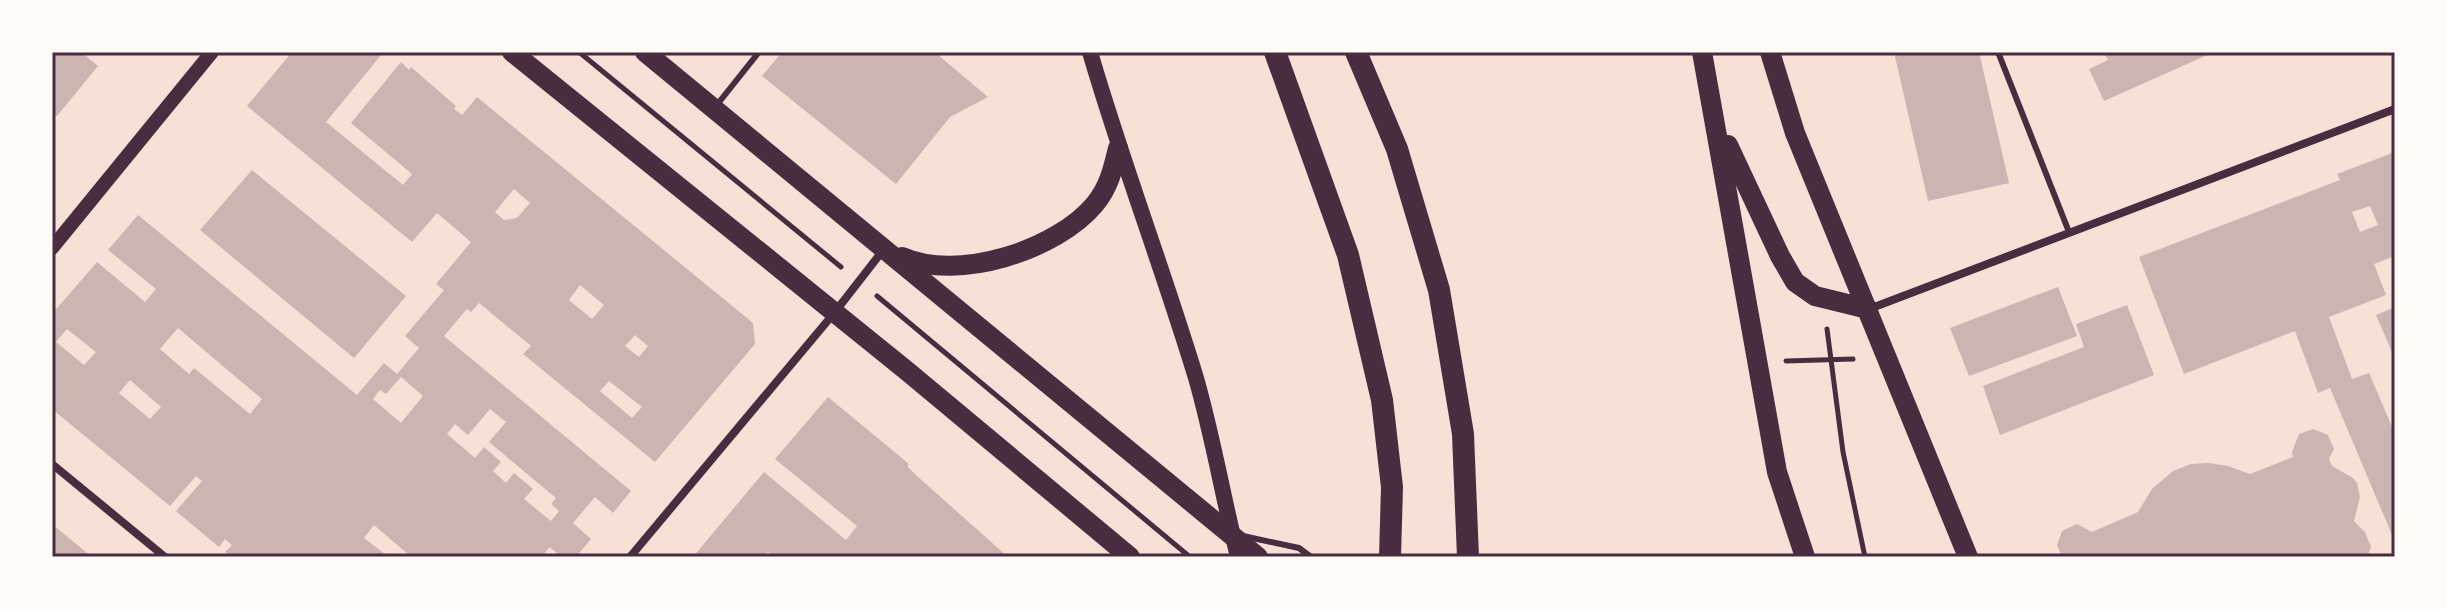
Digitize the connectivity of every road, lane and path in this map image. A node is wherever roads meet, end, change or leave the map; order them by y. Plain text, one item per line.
1 (212, 52) edge
2 (512, 52) edge
3 (579, 52) edge
4 (645, 52) edge
5 (759, 52) edge
6 (1090, 52) edge
7 (1275, 52) edge
8 (1356, 52) edge
9 (1702, 52) edge
10 (1770, 52) edge
11 (1998, 52) edge
12 (714, 109) junction
13 (2395, 109) edge
14 (1715, 119) junction
15 (1118, 148) junction
16 (2069, 232) junction
17 (52, 248) edge
18 (885, 248) junction
19 (859, 281) junction
20 (1868, 309) junction
21 (835, 312) junction
22 (1827, 331) dead end
23 (1830, 359) junction
24 (1853, 359) dead end
25 (1785, 361) dead end
26 (52, 464) edge
27 (1232, 534) junction
28 (165, 557) edge
29 (630, 557) edge
30 (1130, 557) edge
31 (1190, 557) edge
32 (1238, 557) edge
33 (1258, 557) edge
34 (1311, 557) edge
35 (1390, 557) edge
36 (1468, 557) edge
37 (1805, 557) edge
38 (1865, 557) edge
39 (1968, 557) edge

1 - 17 street
2 - 21 main road
3 - 19 path
4 - 12 main road
5 - 12 lane
6 - 15 main road
7 - 35 highway
8 - 36 highway
9 - 14 main road
10 - 20 main road
11 - 16 lane
12 - 18 main road
13 - 16 street
14 - 20 main road
14 - 37 main road
15 - 18 main road
15 - 27 main road
16 - 20 street
18 - 19 street
18 - 27 main road
19 - 21 street
19 - 31 path
20 - 39 main road
21 - 29 street
21 - 30 main road
22 - 23 path
23 - 24 path
23 - 25 path
23 - 38 path
26 - 28 street
27 - 32 main road
27 - 33 main road
27 - 34 lane

